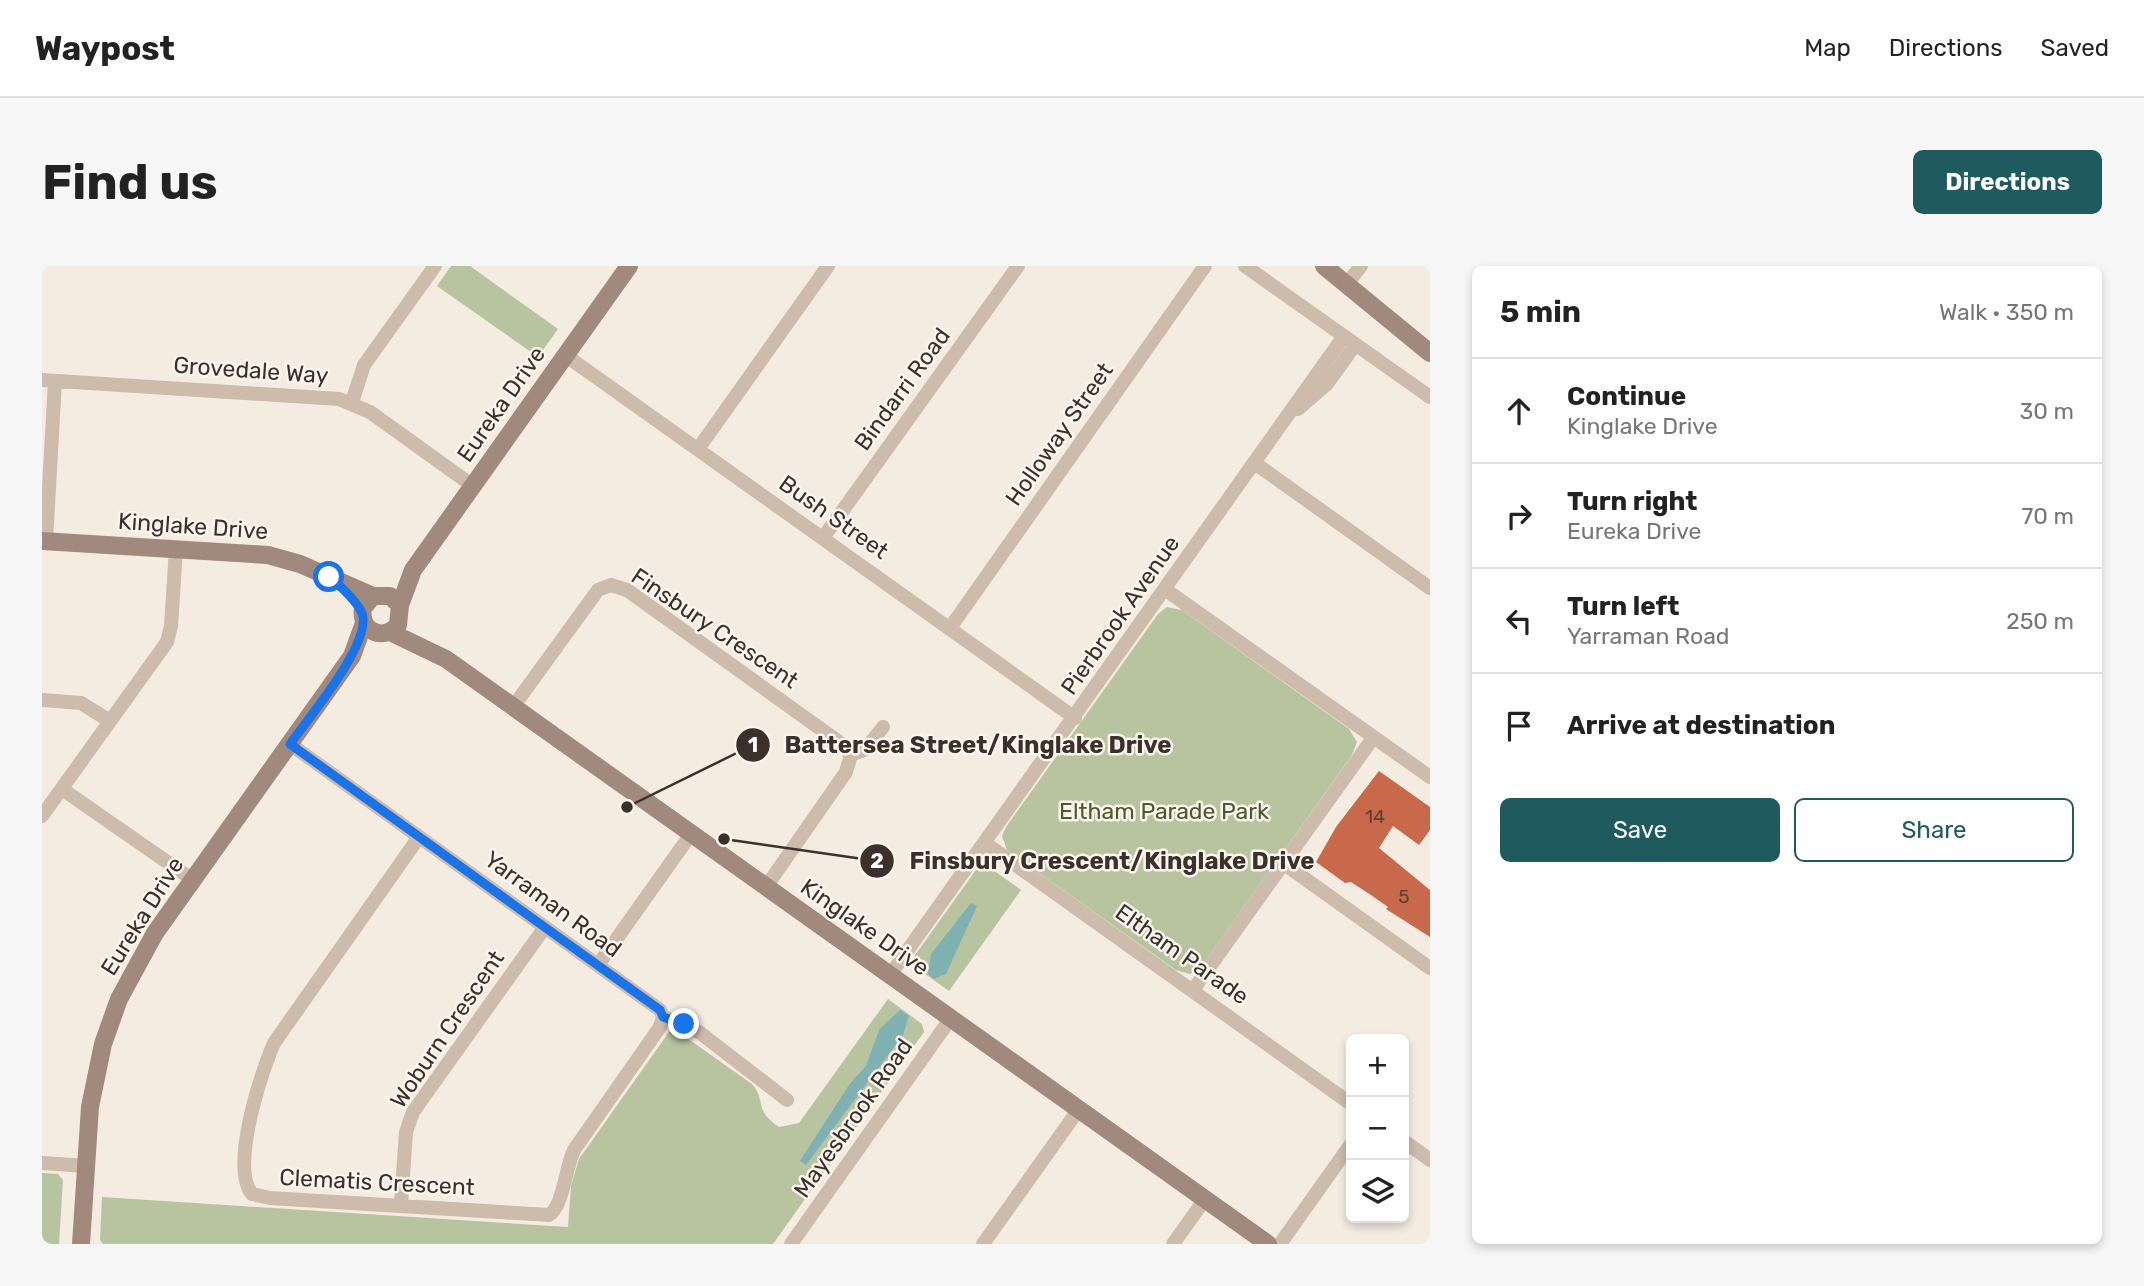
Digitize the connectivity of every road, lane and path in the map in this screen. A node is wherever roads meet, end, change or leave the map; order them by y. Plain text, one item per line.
1 (435, 266) edge
2 (629, 266) edge
3 (828, 266) edge
4 (1018, 266) edge
5 (1205, 266) edge
6 (1245, 266) edge
7 (1324, 266) edge
8 (1361, 266) edge
9 (1346, 285) junction
10 (1350, 341) junction
11 (1430, 353) edge
12 (565, 355) junction
13 (49, 380) edge
14 (1430, 397) edge
15 (352, 402) junction
16 (698, 449) junction
17 (1256, 464) junction
18 (473, 486) junction
19 (823, 538) junction
20 (44, 541) edge
21 (176, 549) junction
22 (413, 570) junction
23 (335, 581) junction
24 (1430, 588) edge
25 (1166, 590) junction
26 (378, 595) junction
27 (400, 610) junction
28 (363, 618) junction
29 (950, 628) junction
30 (385, 633) junction
31 (433, 650) junction
32 (352, 656) junction
33 (42, 700) edge
34 (513, 707) junction
35 (1075, 718) junction
36 (110, 721) junction
37 (883, 727) dead end
38 (1373, 738) junction
39 (290, 744) junction
40 (850, 755) junction
41 (1430, 777) edge
42 (62, 789) junction
43 (42, 816) edge
44 (691, 834) junction
45 (419, 837) junction
46 (985, 843) junction
47 (1283, 863) junction
48 (193, 880) junction
49 (766, 887) junction
50 (545, 927) junction
51 (598, 965) junction
52 (1430, 968) edge
53 (890, 975) junction
54 (1193, 990) junction
55 (663, 1017) junction
56 (951, 1018) junction
57 (787, 1100) dead end
58 (1346, 1100) edge
59 (1079, 1109) junction
60 (1409, 1145) edge
61 (1346, 1151) edge
62 (1430, 1160) edge
63 (42, 1163) edge
64 (86, 1166) junction
65 (1205, 1199) junction
66 (401, 1205) junction
67 (81, 1244) edge
68 (791, 1244) edge
69 (983, 1244) edge
70 (1173, 1244) edge
71 (1268, 1244) edge
72 (1280, 1244) edge

1 - 15 street
2 - 12 street, Eureka Drive
3 - 16 street
4 - 19 street, Bindarri Road
5 - 29 street, Holloway Street
6 - 10 street
7 - 9 street
8 - 9 street
9 - 11 street
10 - 14 street
10 - 17 street, Pierbrook Avenue
12 - 16 street, Bush Street
12 - 18 street, Eureka Drive
13 - 15 street, Grovedale Way
13 - 20 street
15 - 18 street, Grovedale Way
16 - 19 street, Bush Street
17 - 24 street
17 - 25 street, Pierbrook Avenue
18 - 22 street, Eureka Drive
19 - 29 street, Bush Street
20 - 21 street, Kinglake Drive
21 - 23 street, Kinglake Drive
21 - 36 street
22 - 26 street, Eureka Drive
22 - 27 street, Eureka Drive
23 - 26 street, Kinglake Drive
23 - 28 street, Kinglake Drive
25 - 35 street, Pierbrook Avenue
25 - 38 street
26 - 27 street
26 - 28 street
27 - 30 street
27 - 31 street, Kinglake Drive
28 - 30 street
28 - 32 street, Eureka Drive
29 - 35 street, Bush Street
30 - 31 street, Kinglake Drive
30 - 32 street, Eureka Drive
31 - 34 street, Kinglake Drive
32 - 39 street, Eureka Drive
33 - 36 street
34 - 40 street, Finsbury Crescent
34 - 44 street, Kinglake Drive
35 - 46 street, Pierbrook Avenue
36 - 42 street
37 - 40 street
38 - 41 street
38 - 47 street
39 - 45 street, Yarraman Road
39 - 48 street, Eureka Drive
40 - 49 street
42 - 43 street
42 - 48 street
44 - 49 street, Kinglake Drive
44 - 51 street
45 - 50 street, Yarraman Road
45 - 66 street, Clematis Crescent
46 - 53 street, Pierbrook Avenue
46 - 54 street, Eltham Parade
47 - 52 street
47 - 54 street
48 - 64 street, Eureka Drive
49 - 53 street, Kinglake Drive
50 - 51 street, Yarraman Road
50 - 66 street, Woburn Crescent
51 - 55 street, Yarraman Road
53 - 56 street, Kinglake Drive
54 - 58 street, Eltham Parade
55 - 57 street, Yarraman Road
55 - 66 street, Clematis Crescent
56 - 59 street, Kinglake Drive
56 - 68 street, Mayesbrook Road
59 - 65 street, Kinglake Drive
59 - 69 street
60 - 62 street
61 - 72 street
63 - 64 street
64 - 67 street, Eureka Drive
65 - 70 street
65 - 71 street, Kinglake Drive

